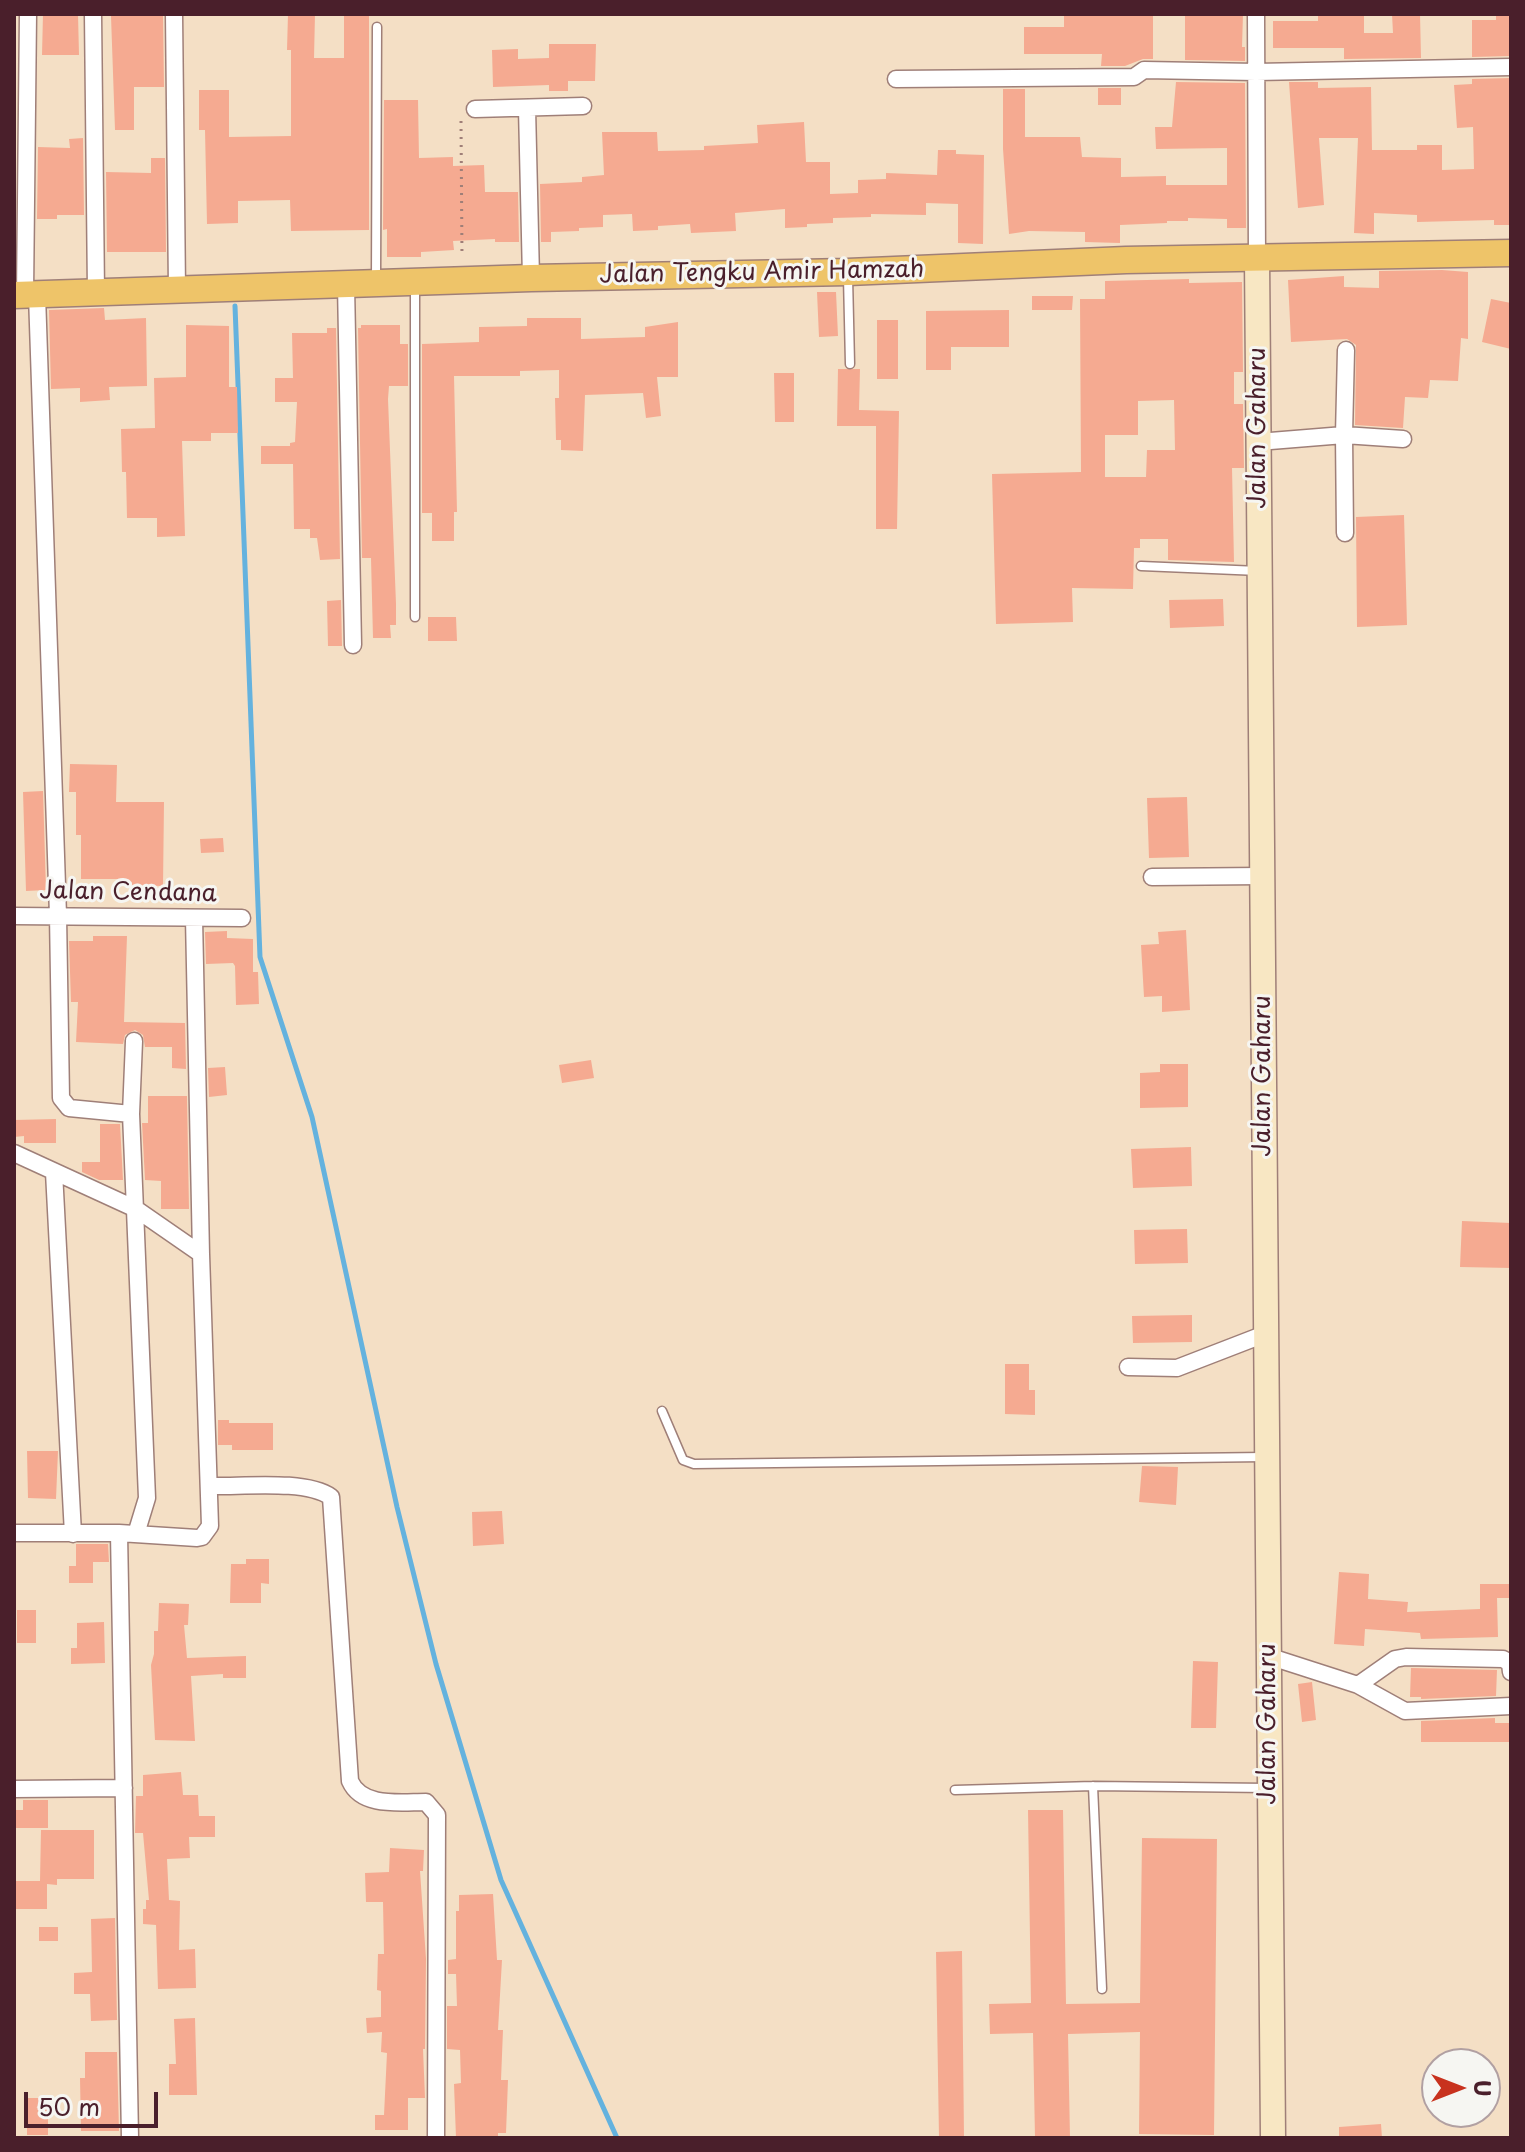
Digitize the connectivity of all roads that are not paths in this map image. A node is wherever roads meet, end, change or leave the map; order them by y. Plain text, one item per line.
1 (28, 14) edge
2 (93, 14) edge
3 (174, 14) edge
4 (1256, 14) edge
5 (377, 27) dead end
6 (1511, 67) edge
7 (1256, 72) junction
8 (896, 79) dead end
9 (583, 106) dead end
10 (527, 108) junction
11 (475, 109) road end
12 (1511, 253) edge
13 (1257, 259) junction
14 (848, 272) junction
15 (531, 278) junction
16 (415, 282) junction
17 (376, 283) junction
18 (346, 285) junction
19 (177, 290) junction
20 (96, 293) junction
21 (26, 295) edge
22 (1346, 350) dead end
23 (850, 364) dead end
24 (1344, 435) junction
25 (1403, 439) dead end
26 (1258, 442) junction
27 (1345, 533) dead end
28 (1141, 566) dead end
29 (1259, 571) junction
30 (415, 617) dead end
31 (353, 645) dead end
32 (1262, 876) junction
33 (1152, 877) dead end
34 (58, 915) junction
35 (14, 916) edge
36 (194, 918) junction
37 (242, 918) dead end
38 (134, 1041) dead end
39 (131, 1114) junction
40 (14, 1153) edge
41 (54, 1172) junction
42 (136, 1209) junction
43 (201, 1254) junction
44 (1265, 1334) junction
45 (1128, 1367) dead end
46 (662, 1411) dead end
47 (1266, 1457) junction
48 (209, 1486) junction
49 (14, 1533) edge
50 (73, 1534) junction
51 (128, 1534) junction
52 (1268, 1656) junction
53 (1511, 1672) edge
54 (1358, 1685) junction
55 (1511, 1706) edge
56 (1093, 1786) junction
57 (124, 1788) junction
58 (1269, 1788) junction
59 (14, 1789) edge
60 (955, 1790) dead end
61 (1102, 1989) dead end
62 (130, 2138) edge
63 (436, 2138) edge
64 (1273, 2138) edge

1 - 21 street
2 - 20 street
3 - 19 street
4 - 7 street, Jalan Gaharu
5 - 17 lane
6 - 7 street
7 - 8 street
7 - 13 street, Jalan Gaharu
9 - 10 street
10 - 11 street
10 - 15 street
12 - 13 main road, Jalan Tengku Amir Hamzah
13 - 14 main road, Jalan Tengku Amir Hamzah
13 - 26 street, Jalan Gaharu
14 - 15 main road, Jalan Tengku Amir Hamzah
14 - 23 lane
15 - 16 main road, Jalan Tengku Amir Hamzah
16 - 17 main road, Jalan Tengku Amir Hamzah
16 - 30 lane
17 - 18 main road, Jalan Tengku Amir Hamzah
18 - 19 main road, Jalan Tengku Amir Hamzah
18 - 31 street
19 - 20 main road, Jalan Tengku Amir Hamzah
20 - 21 main road, Jalan Tengku Amir Hamzah
21 - 34 street
22 - 24 street
24 - 25 street
24 - 26 street
24 - 27 street
26 - 29 street, Jalan Gaharu
28 - 29 lane
29 - 32 street, Jalan Gaharu
32 - 33 street
32 - 44 street, Jalan Gaharu
34 - 35 street, Jalan Cendana
34 - 36 street, Jalan Cendana
34 - 39 street
36 - 37 street, Jalan Cendana
36 - 43 street
38 - 39 street
39 - 42 street
40 - 41 street
41 - 42 street
41 - 50 street
42 - 43 street
42 - 51 street
43 - 48 street
44 - 45 street
44 - 47 street, Jalan Gaharu
46 - 47 lane
47 - 52 street, Jalan Gaharu
48 - 51 street
48 - 63 street
49 - 50 street
50 - 51 street
51 - 57 street
52 - 54 street
52 - 58 street, Jalan Gaharu
53 - 54 street
54 - 55 street
56 - 58 lane
56 - 60 lane
56 - 61 lane
57 - 59 street
57 - 62 street
58 - 64 street, Jalan Gaharu

